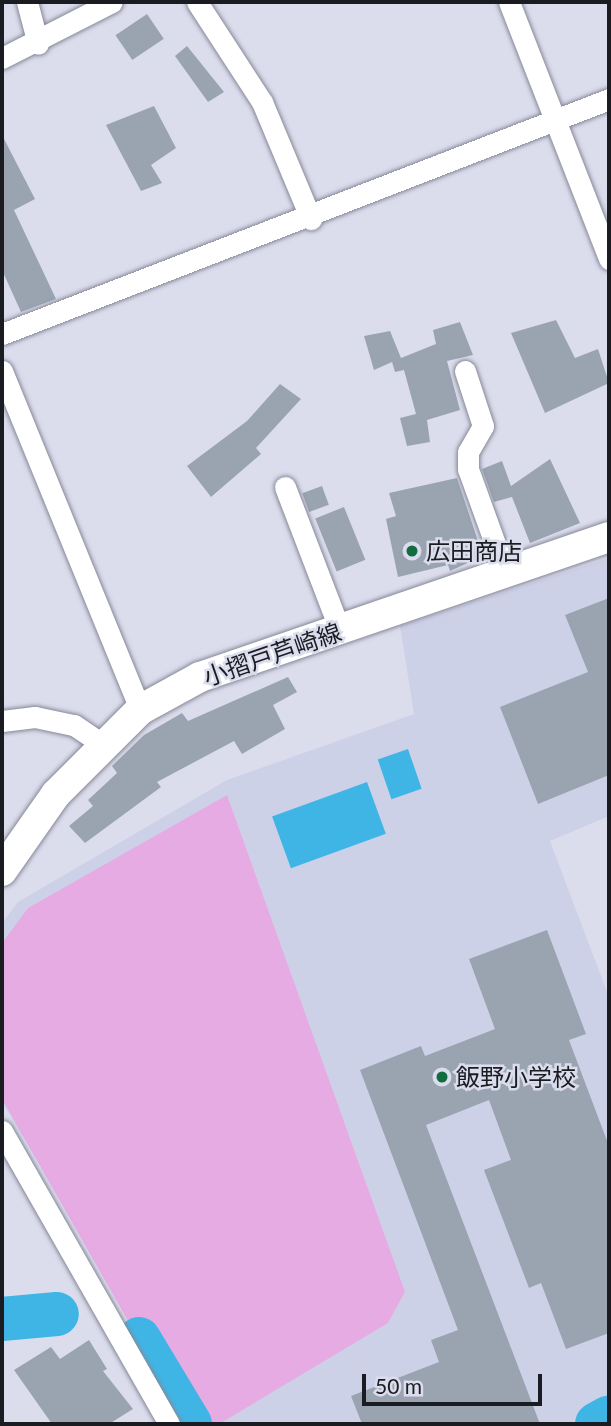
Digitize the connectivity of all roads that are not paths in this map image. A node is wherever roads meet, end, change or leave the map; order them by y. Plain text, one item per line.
1 (27, 2) edge
2 (112, 2) edge
3 (197, 2) edge
4 (509, 2) edge
5 (38, 44) junction
6 (2, 58) edge
7 (609, 99) edge
8 (555, 121) junction
9 (311, 219) junction
10 (609, 259) edge
11 (2, 334) edge
12 (2, 371) edge
13 (465, 372) dead end
14 (285, 487) dead end
15 (609, 537) edge
16 (506, 574) junction
17 (340, 630) junction
18 (140, 710) junction
19 (2, 721) edge
20 (101, 743) junction
21 (2, 871) edge
22 (2, 1131) edge
23 (169, 1424) edge

1 - 5 street
2 - 5 street
3 - 9 street
4 - 8 street
5 - 6 street
7 - 8 street
8 - 9 street
8 - 10 street
9 - 11 street
12 - 18 street
13 - 16 street
14 - 17 street
15 - 16 main road, 小摺戸芦崎線
16 - 17 main road, 小摺戸芦崎線
17 - 18 main road, 小摺戸芦崎線
18 - 20 main road, 小摺戸芦崎線
19 - 20 street
20 - 21 main road, 小摺戸芦崎線
22 - 23 street

